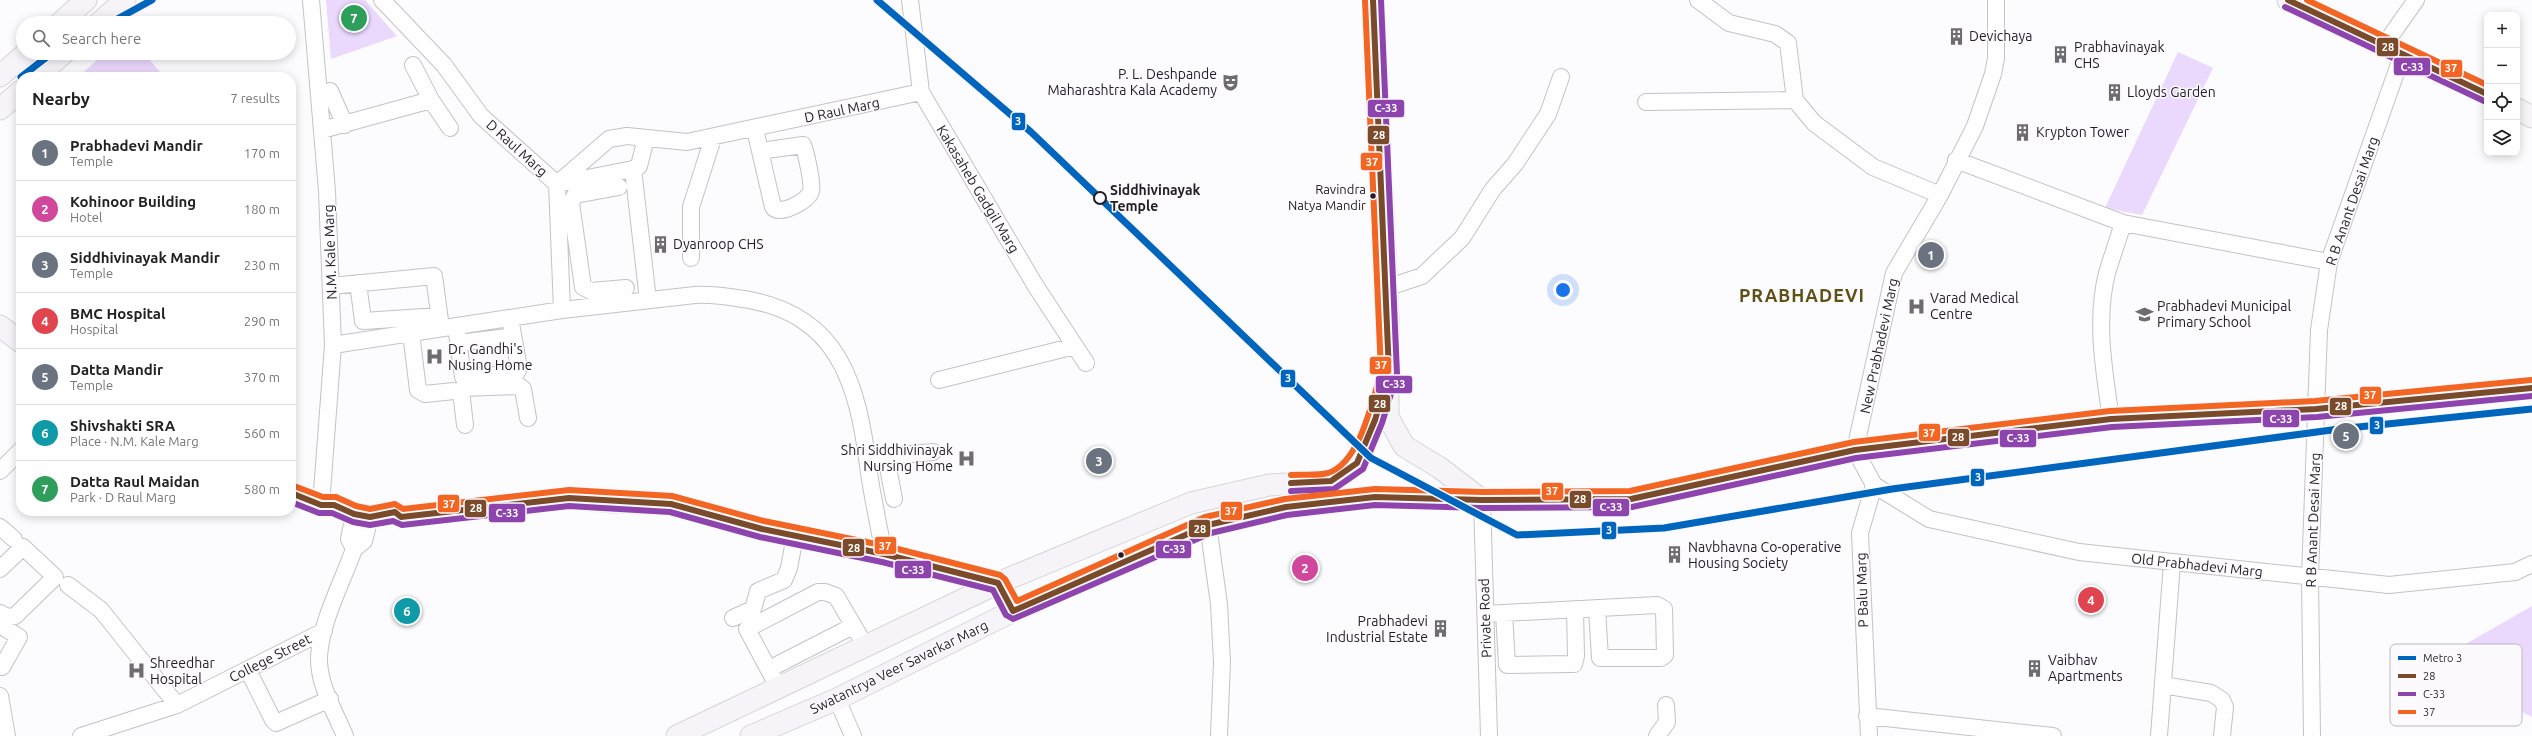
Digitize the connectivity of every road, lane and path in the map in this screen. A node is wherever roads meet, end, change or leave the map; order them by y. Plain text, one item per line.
1 (86, 0) edge
2 (125, 0) edge
3 (311, 0) edge
4 (910, 0) edge
5 (1373, 0) edge
6 (1698, 0) edge
7 (1996, 0) edge
8 (2288, 0) edge
9 (2416, 0) edge
10 (390, 3) edge
11 (68, 16) edge
12 (107, 16) edge
13 (2394, 48) junction
14 (18, 60) edge
15 (56, 60) edge
16 (413, 65) dead end
17 (43, 72) edge
18 (0, 76) edge
19 (1561, 77) dead end
20 (330, 91) dead end
21 (921, 92) junction
22 (2484, 93) edge
23 (16, 95) edge
24 (431, 100) junction
25 (1795, 100) junction
26 (1646, 102) dead end
27 (0, 109) edge
28 (2520, 111) edge
29 (2532, 117) edge
30 (345, 125) junction
31 (450, 128) dead end
32 (755, 129) junction
33 (322, 130) junction
34 (646, 138) junction
35 (712, 138) junction
36 (760, 151) dead end
37 (1956, 160) junction
38 (633, 169) junction
39 (557, 184) junction
40 (581, 186) junction
41 (1940, 195) junction
42 (565, 216) junction
43 (2123, 223) junction
44 (576, 242) junction
45 (559, 244) junction
46 (691, 258) dead end
47 (2329, 262) junction
48 (580, 271) junction
49 (561, 273) junction
50 (358, 283) junction
51 (331, 286) junction
52 (1386, 288) junction
53 (617, 294) junction
54 (648, 300) junction
55 (562, 310) junction
56 (510, 318) junction
57 (445, 324) junction
58 (0, 326) edge
59 (411, 333) junction
60 (508, 337) dead end
61 (16, 338) edge
62 (458, 343) junction
63 (333, 345) junction
64 (1075, 346) junction
65 (1086, 363) dead end
66 (1389, 373) junction
67 (939, 380) dead end
68 (473, 383) junction
69 (2532, 388) edge
70 (454, 391) junction
71 (2316, 409) junction
72 (528, 418) dead end
73 (2111, 419) junction
74 (1855, 450) junction
75 (933, 452) dead end
76 (16, 455) edge
77 (886, 456) junction
78 (868, 458) junction
79 (0, 471) edge
80 (1874, 484) junction
81 (296, 495) edge
82 (894, 499) dead end
83 (1482, 500) junction
84 (321, 505) junction
85 (361, 521) junction
86 (1208, 526) junction
87 (0, 527) edge
88 (795, 536) junction
89 (14, 539) dead end
90 (884, 554) junction
91 (2172, 563) junction
92 (2532, 564) edge
93 (0, 570) edge
94 (2310, 576) junction
95 (998, 583) junction
96 (68, 585) dead end
97 (1597, 608) junction
98 (1575, 609) junction
99 (1013, 611) junction
100 (0, 613) edge
101 (1504, 613) junction
102 (1485, 614) junction
103 (740, 621) junction
104 (0, 625) edge
105 (854, 626) junction
106 (324, 631) junction
107 (866, 647) junction
108 (1, 668) edge
109 (248, 670) junction
110 (773, 678) junction
111 (2163, 685) junction
112 (2233, 693) dead end
113 (0, 696) edge
114 (837, 699) junction
115 (330, 700) junction
116 (1666, 704) dead end
117 (177, 705) junction
118 (1867, 716) junction
119 (7, 736) edge
120 (81, 736) edge
121 (345, 736) edge
122 (677, 736) edge
123 (751, 736) edge
124 (853, 736) edge
125 (1220, 736) edge
126 (1489, 736) edge
127 (1657, 736) edge
128 (1869, 736) edge
129 (2053, 736) edge
130 (2159, 736) edge
131 (2222, 736) edge
132 (2228, 736) edge
133 (2312, 736) edge

1 - 11 main road
2 - 12 main road
3 - 33 street, N.M. Kale Marg
4 - 21 street, Kakasaheb Gadgil Marg
5 - 52 main road
6 - 25 street
7 - 37 street, New Prabhadevi Marg
8 - 13 main road
9 - 13 street, R B Anant Desai Marg
10 - 39 street, D Raul Marg
13 - 22 main road
13 - 47 street, R B Anant Desai Marg
14 - 18 main road
15 - 17 main road
16 - 24 street
19 - 52 street
20 - 30 street
21 - 32 street, D Raul Marg
21 - 64 street, Kakasaheb Gadgil Marg
23 - 27 main road
24 - 30 street
24 - 31 street
25 - 26 street
25 - 41 street
28 - 29 main road
30 - 33 street
32 - 35 street, D Raul Marg
32 - 36 street
33 - 51 street, N.M. Kale Marg
34 - 35 street, D Raul Marg
34 - 38 street
34 - 39 street, D Raul Marg
35 - 46 street
37 - 41 street, New Prabhadevi Marg
37 - 43 street
38 - 40 street
38 - 54 street
39 - 40 street
39 - 42 street
40 - 42 street
41 - 74 street, New Prabhadevi Marg
42 - 44 street
42 - 45 street
43 - 47 street
43 - 73 street
44 - 45 street
44 - 48 street
45 - 49 street
47 - 71 street, R B Anant Desai Marg
48 - 49 street
48 - 53 street
49 - 55 street
50 - 51 street
50 - 57 street
50 - 57 street
51 - 63 street, N.M. Kale Marg
52 - 66 main road
53 - 54 street
53 - 55 street
54 - 78 street
55 - 56 street
56 - 57 street
56 - 68 street
57 - 59 street
57 - 62 street
57 - 70 street
58 - 61 main road
59 - 63 street
59 - 70 street
60 - 62 street
62 - 68 street
63 - 84 street, N.M. Kale Marg
64 - 65 street, Kakasaheb Gadgil Marg
64 - 67 street
66 - 83 main road
66 - 95 main road
68 - 70 street
68 - 72 street
69 - 71 main road, Swatantrya Veer Savarkar Marg
71 - 73 main road, Swatantrya Veer Savarkar Marg
71 - 94 street, R B Anant Desai Marg
73 - 74 main road, Swatantrya Veer Savarkar Marg
74 - 80 street
74 - 83 main road, Swatantrya Veer Savarkar Marg
75 - 77 street
76 - 79 street
77 - 78 street
77 - 82 street
78 - 90 street
80 - 91 street, Old Prabhadevi Marg
80 - 118 street, P Balu Marg
81 - 84 main road
83 - 86 main road, Swatantrya Veer Savarkar Marg
83 - 102 street, Private Road
84 - 85 main road
85 - 88 main road
85 - 106 street
86 - 99 main road, Swatantrya Veer Savarkar Marg
86 - 125 street
87 - 89 street
88 - 90 main road
88 - 103 street
90 - 95 main road
91 - 94 street, Old Prabhadevi Marg
91 - 111 street
92 - 94 street, Old Prabhadevi Marg
93 - 100 street
94 - 133 street, R B Anant Desai Marg
95 - 99 main road
95 - 107 main road
96 - 117 street
97 - 97 street
97 - 98 street
98 - 101 street
98 - 101 street
99 - 114 main road, Swatantrya Veer Savarkar Marg
101 - 102 street
102 - 126 street, Private Road
103 - 105 street
103 - 110 street
104 - 108 street
105 - 107 street
105 - 110 street
106 - 109 street, College Street
106 - 115 street
107 - 110 main road
109 - 115 street
109 - 117 street, College Street
110 - 122 main road
111 - 130 street
111 - 131 street
112 - 132 street
113 - 119 street
114 - 123 main road, Swatantrya Veer Savarkar Marg
114 - 124 street
115 - 121 street
116 - 127 street
117 - 120 street, College Street
118 - 128 street, P Balu Marg
118 - 129 street

